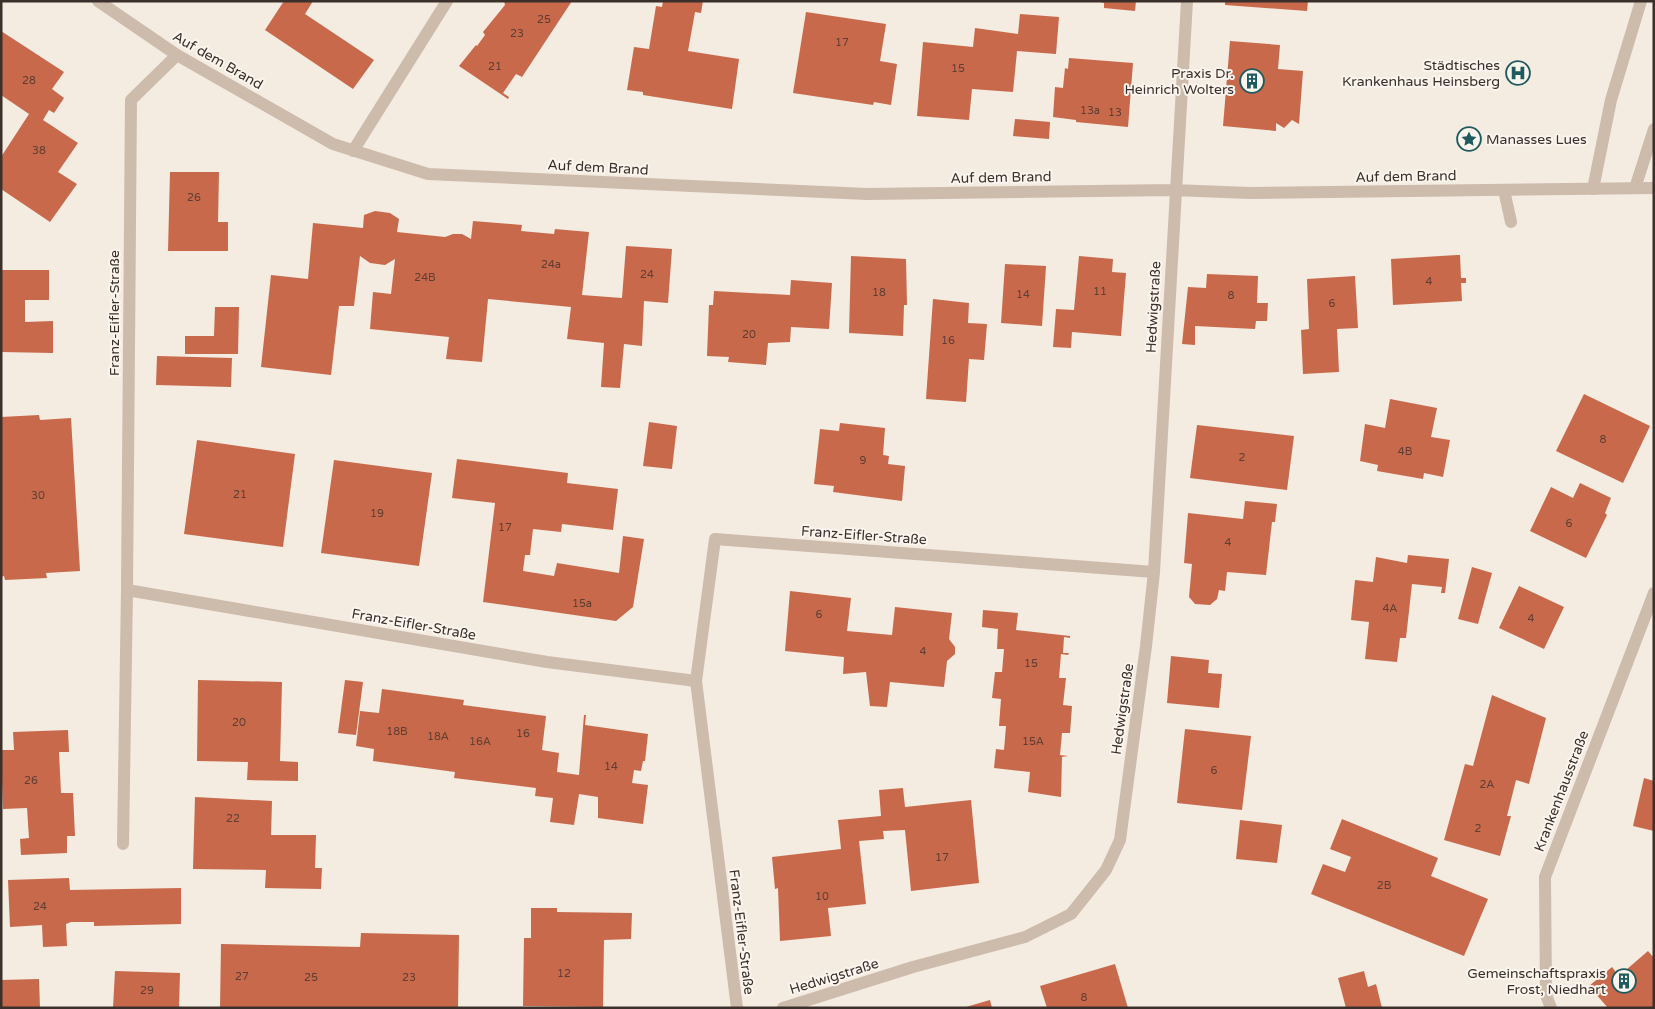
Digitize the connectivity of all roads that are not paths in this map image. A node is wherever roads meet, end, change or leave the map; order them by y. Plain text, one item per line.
1 (98, 1) edge
2 (447, 1) edge
3 (1187, 1) edge
4 (1641, 1) edge
5 (177, 55) junction
6 (1654, 128) edge
7 (353, 150) junction
8 (1593, 188) junction
9 (1635, 188) junction
10 (1654, 188) edge
11 (1174, 190) junction
12 (1504, 190) junction
13 (1511, 222) dead end
14 (1154, 572) junction
15 (127, 590) junction
16 (1654, 593) edge
17 (696, 681) junction
18 (123, 844) dead end
19 (737, 1008) edge
20 (783, 1008) edge
21 (1551, 1008) edge

1 - 5 street, Auf dem Brand
2 - 7 street
3 - 11 street, Hedwigstraße
4 - 8 street
5 - 7 street, Auf dem Brand
5 - 15 street, Franz-Eifler-Straße
6 - 9 street
7 - 11 street, Auf dem Brand
8 - 9 street, Auf dem Brand
8 - 12 street, Auf dem Brand
9 - 10 street, Auf dem Brand
11 - 12 street, Auf dem Brand
11 - 14 street, Hedwigstraße
12 - 13 street
14 - 17 street, Franz-Eifler-Straße
14 - 20 street, Hedwigstraße
15 - 17 street, Franz-Eifler-Straße
15 - 18 street, Franz-Eifler-Straße
16 - 21 street, Krankenhausstraße
17 - 19 street, Franz-Eifler-Straße

